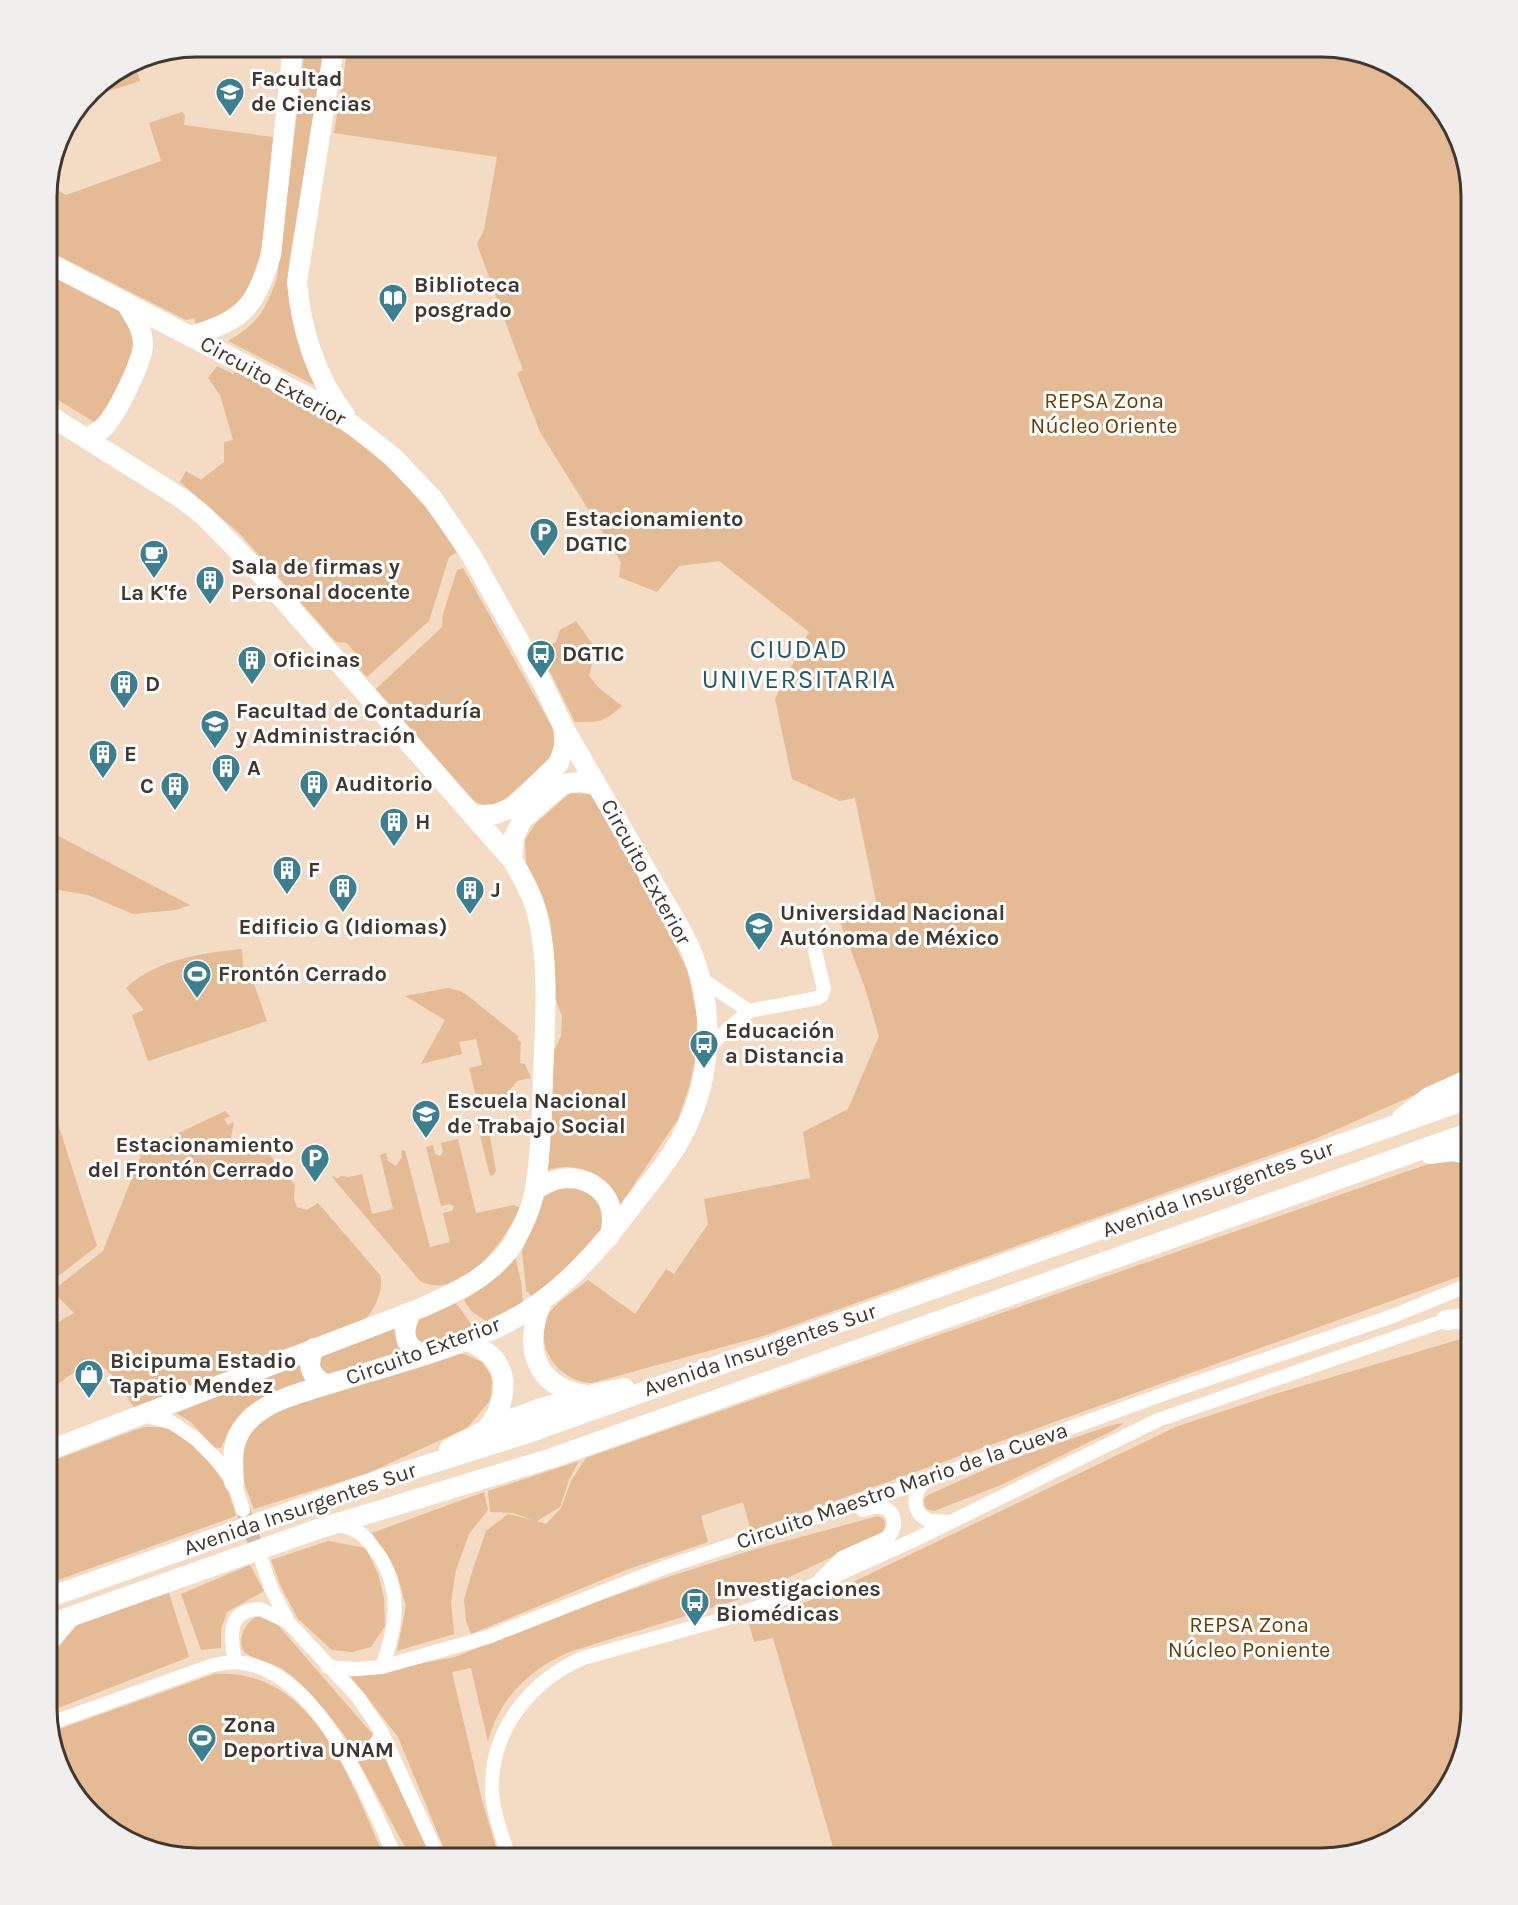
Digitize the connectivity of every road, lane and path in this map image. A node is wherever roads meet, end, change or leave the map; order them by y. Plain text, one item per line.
1 (291, 57) edge
2 (332, 57) edge
3 (57, 267) edge
4 (125, 302) junction
5 (191, 336) junction
6 (57, 420) edge
7 (354, 426) junction
8 (87, 438) junction
9 (565, 730) junction
10 (597, 786) junction
11 (473, 816) junction
12 (512, 860) junction
13 (815, 951) dead end
14 (700, 978) junction
15 (749, 1011) junction
16 (708, 1047) junction
17 (1461, 1083) edge
18 (1461, 1102) edge
19 (1393, 1126) junction
20 (1461, 1135) edge
21 (1461, 1151) edge
22 (1375, 1165) junction
23 (535, 1191) junction
24 (609, 1237) junction
25 (1461, 1288) edge
26 (542, 1302) junction
27 (412, 1312) junction
28 (1461, 1315) edge
29 (1461, 1319) edge
30 (1446, 1320) junction
31 (468, 1340) junction
32 (314, 1348) junction
33 (426, 1354) junction
34 (677, 1378) junction
35 (326, 1385) junction
36 (586, 1395) junction
37 (142, 1415) junction
38 (486, 1430) junction
39 (57, 1447) edge
40 (388, 1477) junction
41 (932, 1477) junction
42 (234, 1482) junction
43 (243, 1510) tunnel mouth
44 (948, 1522) junction
45 (338, 1524) junction
46 (789, 1527) junction
47 (262, 1562) tunnel mouth
48 (816, 1584) junction
49 (57, 1594) edge
50 (76, 1614) junction
51 (57, 1621) edge
52 (288, 1622) junction
53 (57, 1635) edge
54 (235, 1662) junction
55 (328, 1667) junction
56 (381, 1667) junction
57 (58, 1721) edge
58 (382, 1732) junction
59 (346, 1754) junction
60 (391, 1848) edge
61 (435, 1848) edge
62 (506, 1848) edge

1 - 5 street
2 - 7 street
3 - 4 street, Circuito Exterior
4 - 5 street, Circuito Exterior
4 - 8 street
5 - 7 street, Circuito Exterior
6 - 8 street, Circuito Exterior
7 - 9 street, Circuito Exterior
8 - 11 street, Circuito Exterior
9 - 10 street, Circuito Exterior
9 - 11 street
10 - 12 street
10 - 14 street, Circuito Exterior
11 - 12 street, Circuito Exterior
12 - 23 street, Circuito Exterior
13 - 15 street
14 - 15 street
14 - 16 street, Circuito Exterior
15 - 16 street
16 - 24 street, Circuito Exterior
17 - 19 street
18 - 19 street, Avenida Insurgentes Sur
19 - 34 street, Avenida Insurgentes Sur
20 - 22 street, Avenida Insurgentes Sur
21 - 22 street
22 - 45 street, Avenida Insurgentes Sur
23 - 24 street
23 - 27 street, Circuito Exterior
24 - 26 street, Circuito Exterior
25 - 41 street, Circuito Maestro Mario de la Cueva
26 - 31 street, Circuito Exterior
26 - 36 street
27 - 32 street, Circuito Exterior
27 - 33 street
28 - 30 street, Circuito Maestro Mario de la Cueva
29 - 30 street
30 - 44 street, Circuito Maestro Mario de la Cueva
31 - 33 street, Circuito Exterior
31 - 38 street
32 - 35 street
32 - 37 street, Circuito Exterior
33 - 35 street, Circuito Exterior
34 - 36 street
34 - 40 street, Avenida Insurgentes Sur
35 - 42 street, Circuito Exterior
36 - 38 street
37 - 39 street, Circuito Exterior
37 - 42 street, Circuito Exterior
38 - 40 street
40 - 49 street, Avenida Insurgentes Sur
41 - 44 street
41 - 46 street, Circuito Maestro Mario de la Cueva
42 - 43 street, Circuito Exterior
44 - 48 street, Circuito Maestro Mario de la Cueva
45 - 50 street, Avenida Insurgentes Sur
45 - 56 street
46 - 48 street
46 - 56 street, Circuito Maestro Mario de la Cueva
47 - 52 street
48 - 62 street, Circuito Maestro Mario de la Cueva
50 - 51 street, Avenida Insurgentes Sur
50 - 53 street
52 - 54 street
52 - 55 street
54 - 57 street
54 - 59 street
55 - 56 street, Circuito Maestro Mario de la Cueva
55 - 58 street
58 - 59 street
58 - 61 street
59 - 60 street

